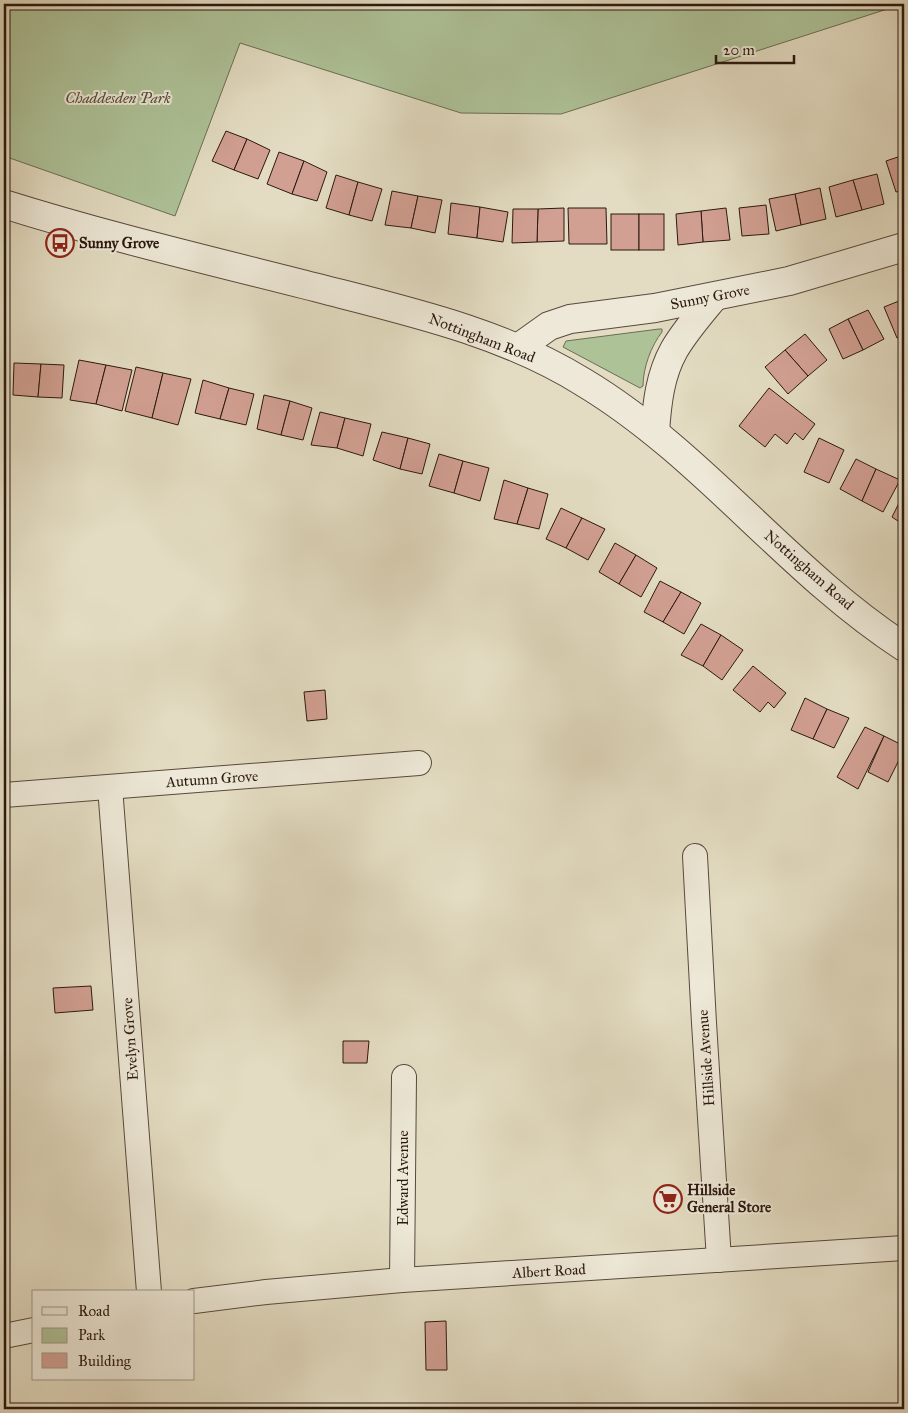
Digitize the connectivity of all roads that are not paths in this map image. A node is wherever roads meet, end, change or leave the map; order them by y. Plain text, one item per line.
1 (4, 204) edge
2 (904, 247) edge
3 (714, 297) junction
4 (518, 348) junction
5 (655, 432) junction
6 (904, 647) edge
7 (419, 763) dead end
8 (110, 787) junction
9 (4, 794) edge
10 (695, 856) dead end
11 (404, 1077) dead end
12 (904, 1248) edge
13 (719, 1260) junction
14 (402, 1280) junction
15 (150, 1290) edge
16 (195, 1301) edge
17 (32, 1330) edge
18 (4, 1336) edge

1 - 4 street, Nottingham Road
2 - 3 street, Sunny Grove
3 - 4 street, Sunny Grove
3 - 5 street
4 - 5 street, Nottingham Road
5 - 6 street, Nottingham Road
7 - 8 street, Autumn Grove
8 - 9 street, Autumn Grove
8 - 15 street, Evelyn Grove
10 - 13 street, Hillside Avenue
11 - 14 street, Edward Avenue
12 - 13 street, Albert Road
13 - 14 street, Albert Road
14 - 16 street, Albert Road
17 - 18 street

